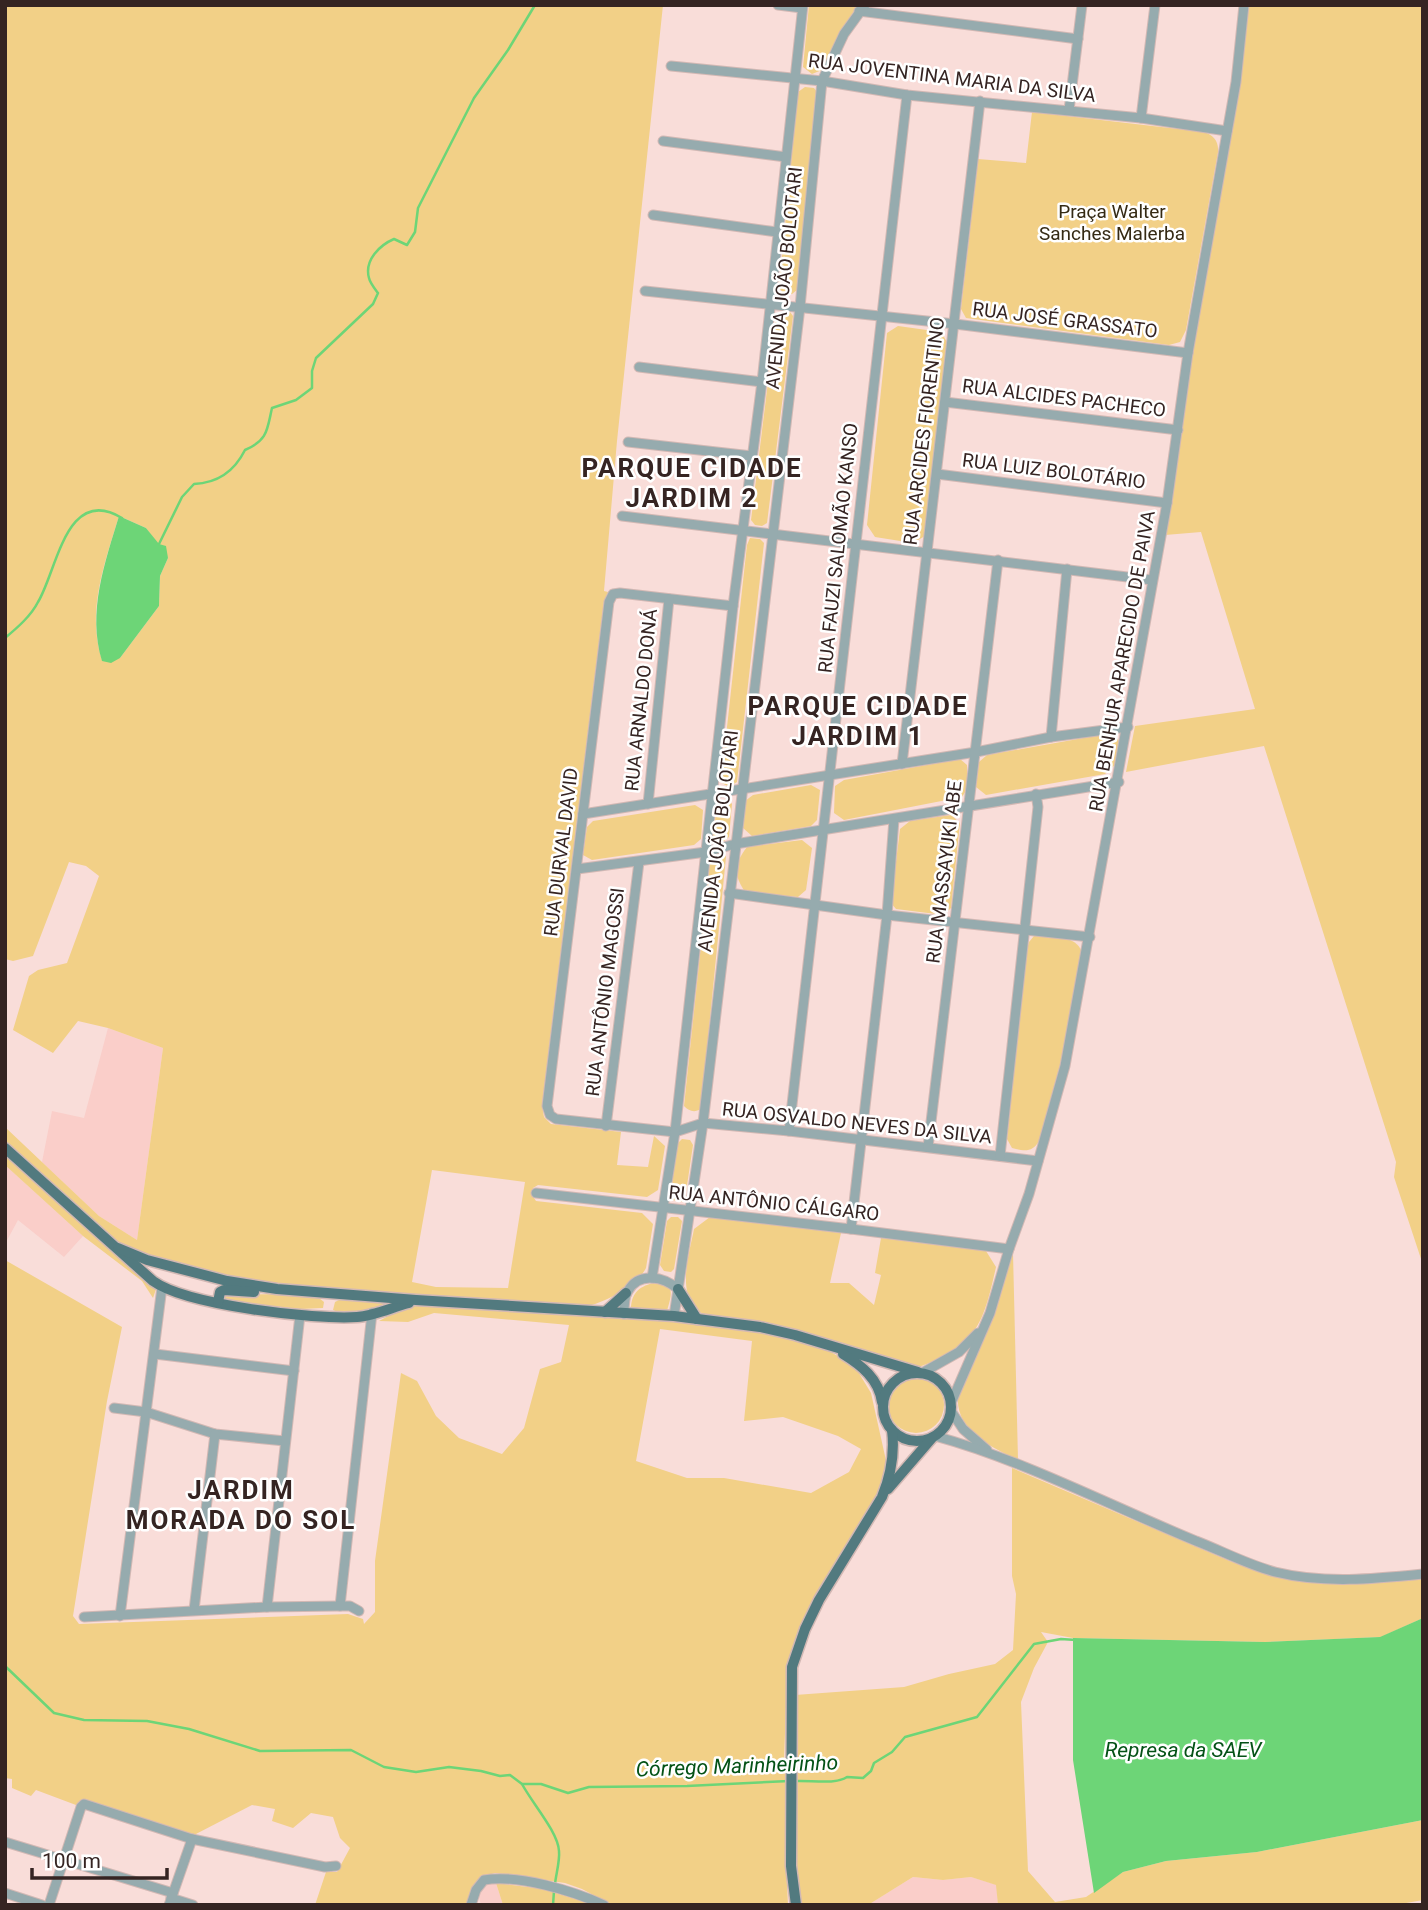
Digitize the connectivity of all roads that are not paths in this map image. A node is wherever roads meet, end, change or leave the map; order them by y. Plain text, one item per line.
1 (779, 5) edge
2 (1082, 5) edge
3 (1155, 5) edge
4 (1244, 5) edge
5 (802, 6) edge
6 (862, 8) edge
7 (1078, 38) junction
8 (671, 66) dead end
9 (796, 78) junction
10 (822, 81) junction
11 (907, 94) junction
12 (980, 101) junction
13 (1069, 110) junction
14 (1140, 118) junction
15 (1227, 131) junction
16 (663, 141) dead end
17 (786, 157) junction
18 (653, 215) dead end
19 (777, 232) junction
20 (645, 291) dead end
21 (770, 303) junction
22 (800, 306) junction
23 (883, 316) junction
24 (955, 324) junction
25 (1188, 353) junction
26 (639, 367) dead end
27 (762, 382) junction
28 (945, 402) junction
29 (1178, 430) junction
30 (628, 442) dead end
31 (752, 456) junction
32 (937, 474) junction
33 (1167, 503) junction
34 (622, 516) dead end
35 (743, 531) junction
36 (771, 534) junction
37 (855, 543) junction
38 (927, 552) junction
39 (998, 560) junction
40 (1067, 569) junction
41 (1152, 580) junction
42 (669, 599) junction
43 (733, 606) junction
44 (1128, 727) junction
45 (1051, 737) junction
46 (976, 752) junction
47 (902, 764) junction
48 (831, 776) junction
49 (1119, 782) junction
50 (742, 788) junction
51 (712, 794) junction
52 (1036, 794) junction
53 (648, 804) junction
54 (969, 807) junction
55 (583, 814) junction
56 (894, 819) junction
57 (823, 830) junction
58 (735, 844) junction
59 (706, 852) junction
60 (639, 862) junction
61 (577, 869) junction
62 (729, 894) junction
63 (814, 905) junction
64 (887, 915) junction
65 (956, 921) junction
66 (1024, 930) junction
67 (1090, 937) junction
68 (550, 1115) joint
69 (703, 1124) junction
70 (606, 1126) junction
71 (789, 1131) junction
72 (675, 1132) junction
73 (860, 1141) junction
74 (929, 1147) junction
75 (5, 1148) edge
76 (1000, 1156) junction
77 (1038, 1161) junction
78 (536, 1194) dead end
79 (663, 1209) junction
80 (690, 1211) junction
81 (851, 1229) junction
82 (118, 1248) junction
83 (1009, 1249) junction
84 (652, 1278) junction
85 (162, 1287) junction
86 (277, 1289) junction
87 (678, 1289) junction
88 (328, 1293) junction
89 (626, 1293) junction
90 (416, 1300) junction
91 (218, 1301) junction
92 (605, 1312) junction
93 (372, 1313) junction
94 (990, 1313) junction
95 (624, 1314) junction
96 (300, 1315) junction
97 (326, 1316) junction
98 (674, 1316) junction
99 (697, 1319) junction
100 (828, 1346) junction
101 (155, 1354) junction
102 (294, 1371) junction
103 (920, 1372) junction
104 (883, 1404) junction
105 (951, 1407) junction
106 (114, 1408) dead end
107 (146, 1412) junction
108 (892, 1430) junction
109 (215, 1434) junction
110 (934, 1437) junction
111 (285, 1441) junction
112 (994, 1456) junction
113 (882, 1497) junction
114 (1423, 1574) edge
115 (340, 1605) junction
116 (267, 1607) junction
117 (194, 1610) junction
118 (359, 1611) dead end
119 (120, 1616) junction
120 (84, 1617) dead end
121 (192, 1839) junction
122 (5, 1842) edge
123 (63, 1860) junction
124 (336, 1866) dead end
125 (5, 1893) edge
126 (171, 1899) edge
127 (794, 1902) edge
128 (42, 1905) edge
129 (49, 1905) edge
130 (193, 1905) edge
131 (471, 1905) edge
132 (604, 1905) edge

1 - 5 street
2 - 7 street
3 - 14 street
4 - 15 street, RUA BENHUR APARECIDO DE PAIVA
5 - 9 street, AVENIDA JOÃO BOLOTARI
6 - 7 street
6 - 10 street, AVENIDA JOÃO BOLOTARI
7 - 13 street
8 - 9 street, RUA JOVENTINA MARIA DA SILVA
9 - 10 street, RUA JOVENTINA MARIA DA SILVA
9 - 17 street, AVENIDA JOÃO BOLOTARI
10 - 11 street, RUA JOVENTINA MARIA DA SILVA
10 - 22 street, AVENIDA JOÃO BOLOTARI
11 - 12 street, RUA JOVENTINA MARIA DA SILVA
11 - 23 street, RUA FAUZI SALOMÃO KANSO
12 - 13 street, RUA JOVENTINA MARIA DA SILVA
12 - 24 street, RUA ARCIDES FIORENTINO
13 - 14 street, RUA JOVENTINA MARIA DA SILVA
14 - 15 street, RUA JOVENTINA MARIA DA SILVA
15 - 25 street, RUA BENHUR APARECIDO DE PAIVA
16 - 17 street
17 - 19 street, AVENIDA JOÃO BOLOTARI
18 - 19 street
19 - 21 street, AVENIDA JOÃO BOLOTARI
20 - 21 street, RUA JOSÉ GRASSATO
21 - 22 street, RUA JOSÉ GRASSATO
21 - 27 street, AVENIDA JOÃO BOLOTARI
22 - 23 street, RUA JOSÉ GRASSATO
22 - 36 street, AVENIDA JOÃO BOLOTARI
23 - 24 street, RUA JOSÉ GRASSATO
23 - 37 street, RUA FAUZI SALOMÃO KANSO
24 - 25 street, RUA JOSÉ GRASSATO
24 - 28 street, RUA ARCIDES FIORENTINO
25 - 29 street, RUA BENHUR APARECIDO DE PAIVA
26 - 27 street
27 - 31 street, AVENIDA JOÃO BOLOTARI
28 - 29 street, RUA ALCIDES PACHECO
28 - 32 street, RUA ARCIDES FIORENTINO
29 - 33 street, RUA BENHUR APARECIDO DE PAIVA
30 - 31 street
31 - 35 street, AVENIDA JOÃO BOLOTARI
32 - 33 street, RUA LUIZ BOLOTÁRIO
32 - 38 street, RUA ARCIDES FIORENTINO
33 - 41 street, RUA BENHUR APARECIDO DE PAIVA
34 - 35 street
35 - 36 street
35 - 43 street, AVENIDA JOÃO BOLOTARI
36 - 37 street
36 - 50 street, AVENIDA JOÃO BOLOTARI
37 - 38 street
37 - 48 street, RUA FAUZI SALOMÃO KANSO
38 - 39 street
38 - 47 street, RUA ARCIDES FIORENTINO
39 - 40 street
39 - 46 street, RUA MASSAYUKI ABE
40 - 41 street
40 - 45 street
41 - 44 street, RUA BENHUR APARECIDO DE PAIVA
42 - 43 street
42 - 53 street, RUA ARNALDO DONÁ
42 - 55 street, RUA DURVAL DAVID
43 - 51 street, AVENIDA JOÃO BOLOTARI
44 - 45 street
44 - 49 street, RUA BENHUR APARECIDO DE PAIVA
45 - 46 street
46 - 47 street
46 - 54 street, RUA MASSAYUKI ABE
47 - 48 street
48 - 50 street
48 - 57 street, RUA FAUZI SALOMÃO KANSO
49 - 52 street
49 - 67 street, RUA BENHUR APARECIDO DE PAIVA
50 - 51 street
50 - 58 street, AVENIDA JOÃO BOLOTARI
51 - 53 street
51 - 59 street, AVENIDA JOÃO BOLOTARI
52 - 54 street
52 - 66 street
53 - 55 street
54 - 56 street
54 - 65 street, RUA MASSAYUKI ABE
55 - 61 street, RUA DURVAL DAVID
56 - 57 street
56 - 64 street
57 - 58 street
57 - 63 street, RUA FAUZI SALOMÃO KANSO
58 - 59 street
58 - 62 street, AVENIDA JOÃO BOLOTARI
59 - 60 street
59 - 72 street, AVENIDA JOÃO BOLOTARI
60 - 61 street
60 - 70 street, RUA ANTÔNIO MAGOSSI
61 - 68 street, RUA DURVAL DAVID
62 - 63 street
62 - 69 street, AVENIDA JOÃO BOLOTARI
63 - 64 street
63 - 71 street, RUA FAUZI SALOMÃO KANSO
64 - 65 street
64 - 73 street
65 - 66 street
65 - 74 street, RUA MASSAYUKI ABE
66 - 67 street
66 - 76 street
67 - 77 street, RUA BENHUR APARECIDO DE PAIVA
68 - 70 street, RUA OSVALDO NEVES DA SILVA
69 - 71 street, RUA OSVALDO NEVES DA SILVA
69 - 72 street, RUA OSVALDO NEVES DA SILVA
69 - 80 street, AVENIDA JOÃO BOLOTARI
70 - 72 street, RUA OSVALDO NEVES DA SILVA
71 - 73 street, RUA OSVALDO NEVES DA SILVA
72 - 79 street, AVENIDA JOÃO BOLOTARI
73 - 74 street, RUA OSVALDO NEVES DA SILVA
73 - 81 street
74 - 76 street, RUA OSVALDO NEVES DA SILVA
75 - 82 main road
76 - 77 street, RUA OSVALDO NEVES DA SILVA
77 - 83 street, RUA BENHUR APARECIDO DE PAIVA
78 - 79 street, RUA ANTÔNIO CÁLGARO
79 - 80 street, RUA ANTÔNIO CÁLGARO
79 - 84 street, AVENIDA JOÃO BOLOTARI
80 - 81 street, RUA ANTÔNIO CÁLGARO
80 - 87 street, AVENIDA JOÃO BOLOTARI
81 - 83 street, RUA ANTÔNIO CÁLGARO
82 - 85 main road
82 - 86 main road
83 - 94 street, RUA BENHUR APARECIDO DE PAIVA
84 - 87 street
84 - 89 street
85 - 91 main road
85 - 101 street
86 - 88 main road
86 - 91 main road
87 - 98 street, AVENIDA JOÃO BOLOTARI
87 - 99 main road
88 - 90 main road
88 - 97 main road
89 - 92 main road
89 - 95 street
90 - 92 main road
90 - 93 main road
91 - 96 main road
92 - 95 main road
93 - 97 main road
93 - 115 street
94 - 103 street, RUA BENHUR APARECIDO DE PAIVA
94 - 105 street, RUA BENHUR APARECIDO DE PAIVA
95 - 98 main road
96 - 97 main road
96 - 102 street
98 - 99 main road
99 - 100 main road
100 - 103 main road
100 - 104 main road
101 - 102 street
101 - 107 street
102 - 111 street
103 - 104 main road
103 - 105 main road
104 - 108 main road
105 - 110 main road
105 - 112 street
106 - 107 street
107 - 109 street
107 - 119 street
108 - 110 main road
108 - 113 main road
109 - 111 street
109 - 117 street
110 - 112 street
110 - 113 main road
111 - 116 street
112 - 114 street
113 - 127 main road
115 - 116 street
115 - 118 street
116 - 117 street
117 - 119 street
119 - 120 street
121 - 123 street
121 - 124 street
121 - 126 street
122 - 123 street
123 - 126 street
123 - 129 street
125 - 128 street
126 - 130 street
131 - 132 street

